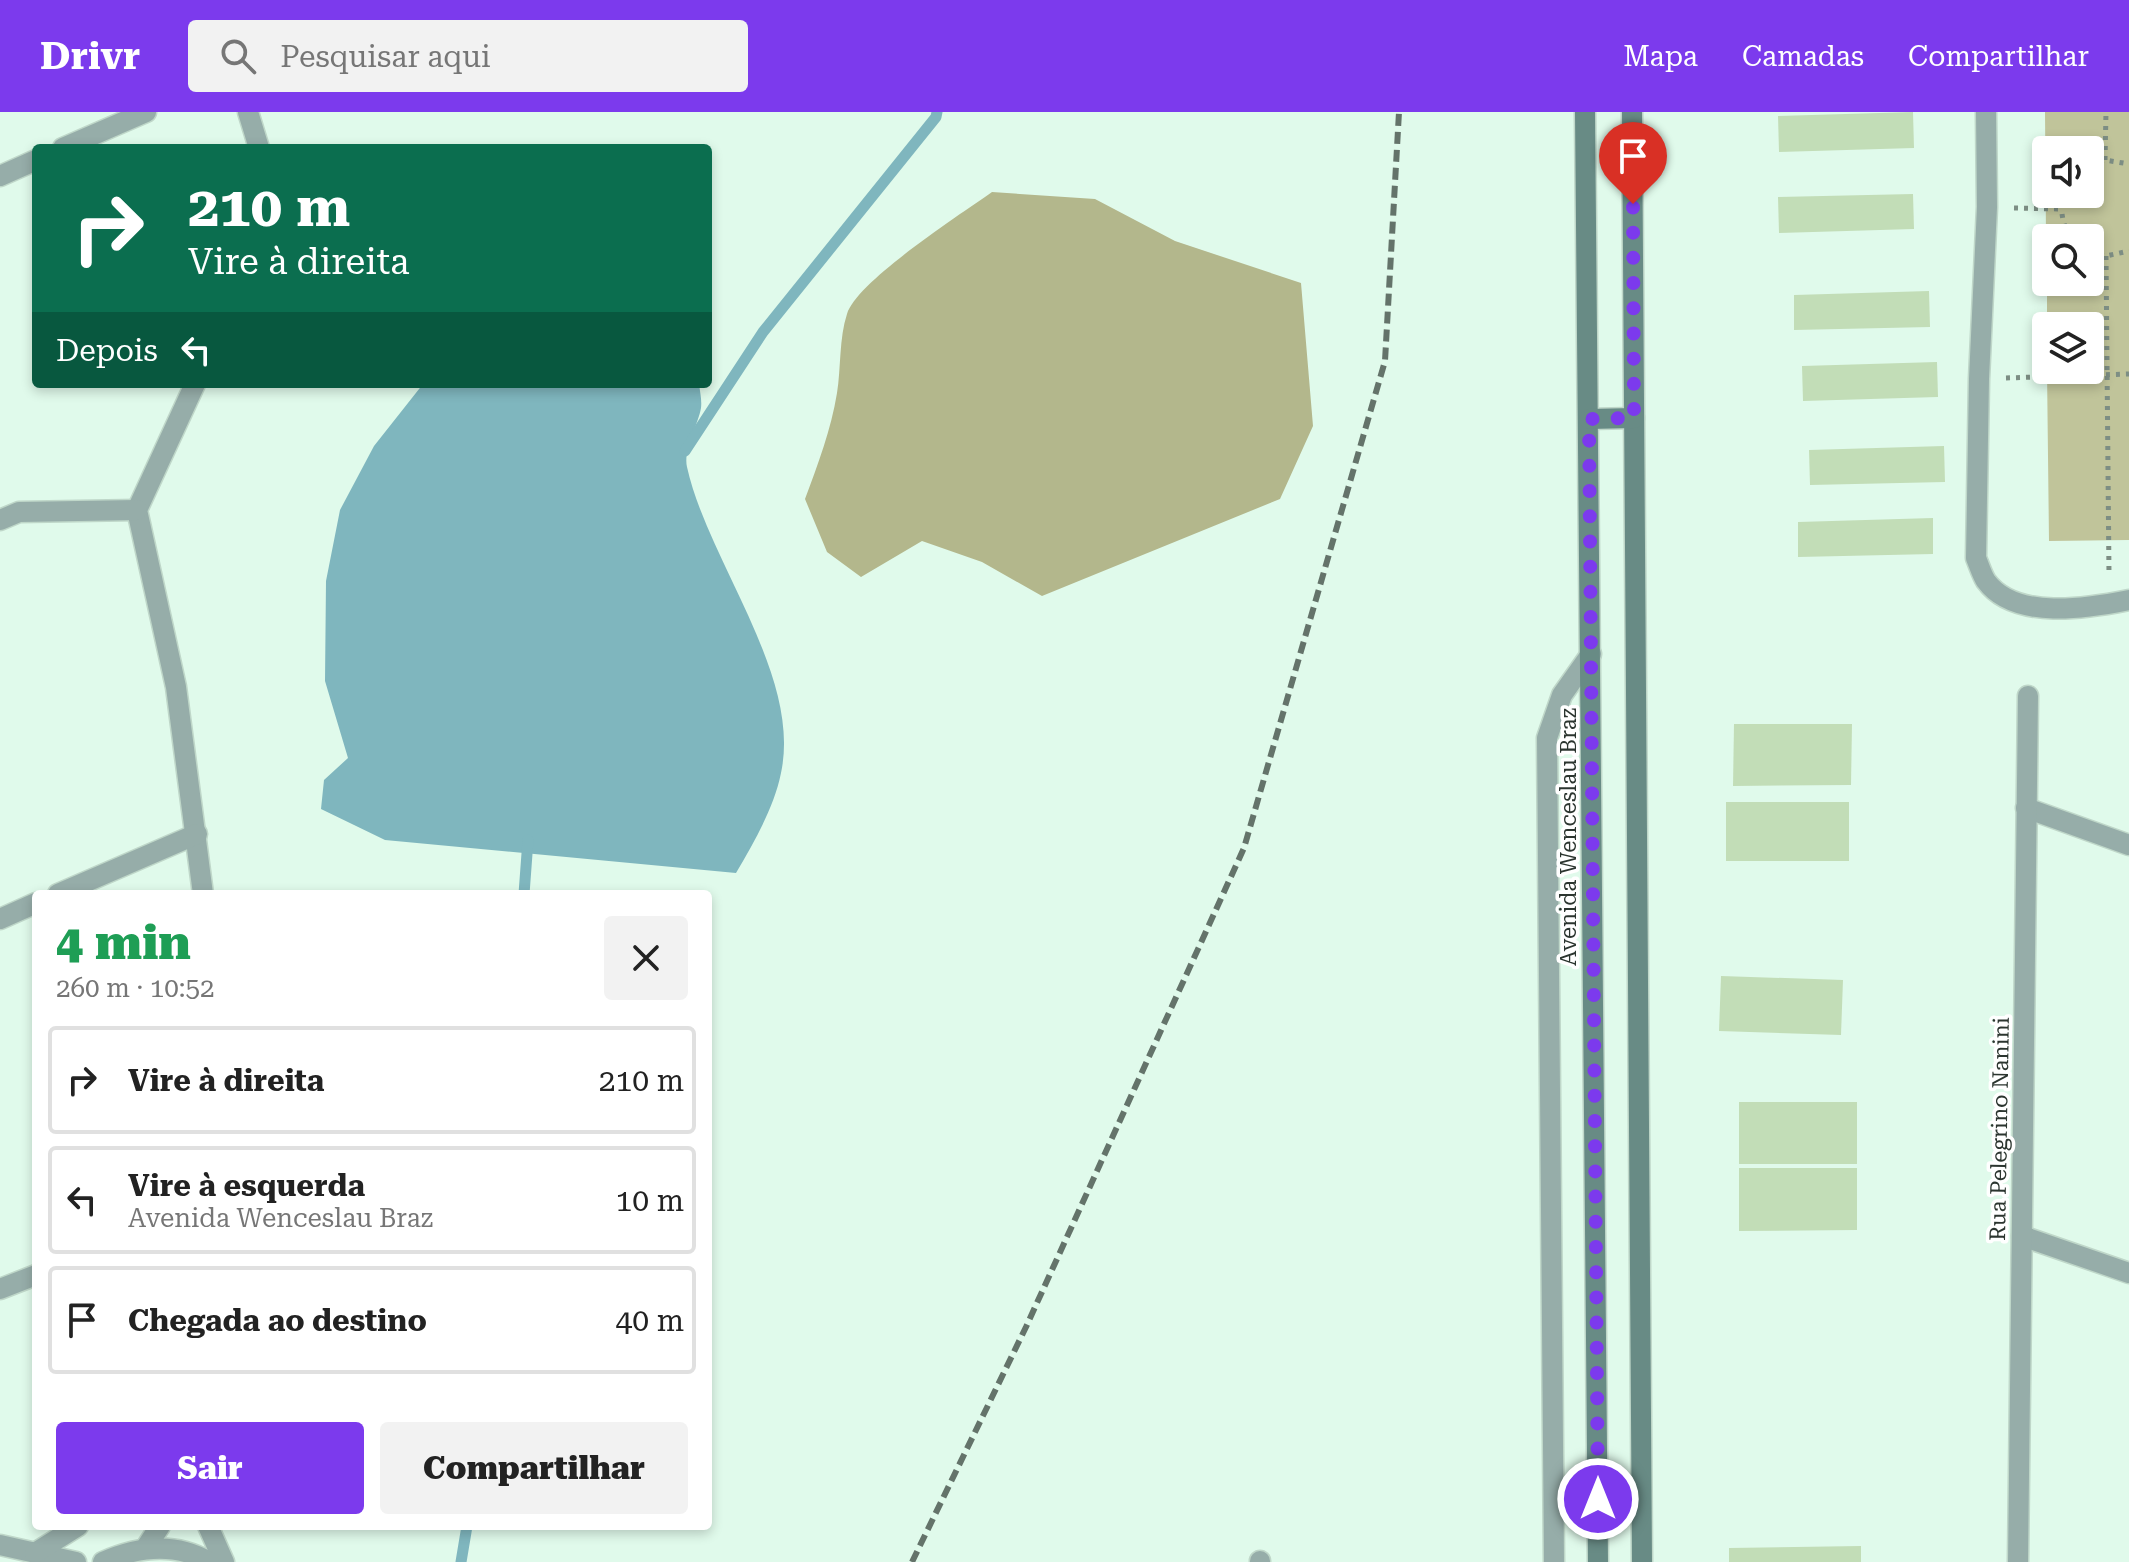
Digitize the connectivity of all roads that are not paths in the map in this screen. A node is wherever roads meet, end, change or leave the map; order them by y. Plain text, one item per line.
1 (146, 112) edge
2 (248, 112) edge
3 (1585, 112) edge
4 (1632, 112) edge
5 (1986, 112) edge
6 (72, 144) edge
7 (258, 144) edge
8 (32, 162) edge
9 (0, 176) edge
10 (193, 388) edge
11 (1634, 418) junction
12 (1589, 419) junction
13 (137, 510) junction
14 (0, 520) edge
15 (2119, 602) edge
16 (1591, 654) junction
17 (2028, 696) dead end
18 (2026, 808) junction
19 (197, 834) junction
20 (2129, 845) edge
21 (67, 890) edge
22 (203, 890) edge
23 (32, 905) edge
24 (0, 919) edge
25 (2022, 1236) junction
26 (2129, 1273) edge
27 (32, 1277) edge
28 (0, 1289) edge
29 (72, 1530) edge
30 (157, 1530) edge
31 (210, 1530) edge
32 (0, 1545) edge
33 (145, 1549) junction
34 (35, 1553) junction
35 (76, 1562) edge
36 (103, 1562) edge
37 (209, 1562) edge
38 (224, 1562) edge
39 (1554, 1562) edge
40 (1598, 1562) edge
41 (1642, 1562) edge
42 (2018, 1562) edge

1 - 6 street
2 - 7 street
3 - 12 street, Avenida Wenceslau Braz
4 - 11 street
5 - 15 street
8 - 9 street
10 - 13 street
11 - 12 street
11 - 41 street
12 - 16 street, Avenida Wenceslau Braz
13 - 14 street
13 - 19 street
16 - 39 street
16 - 40 street, Avenida Wenceslau Braz
17 - 18 street, Rua Pelegrino Nanini
18 - 20 street
18 - 25 street, Rua Pelegrino Nanini
19 - 21 street
19 - 22 street
23 - 24 street
25 - 26 street
25 - 42 street, Rua Pelegrino Nanini
27 - 28 street
29 - 34 street
30 - 33 street
31 - 38 street
32 - 34 street
33 - 36 street
33 - 37 street
34 - 35 street

